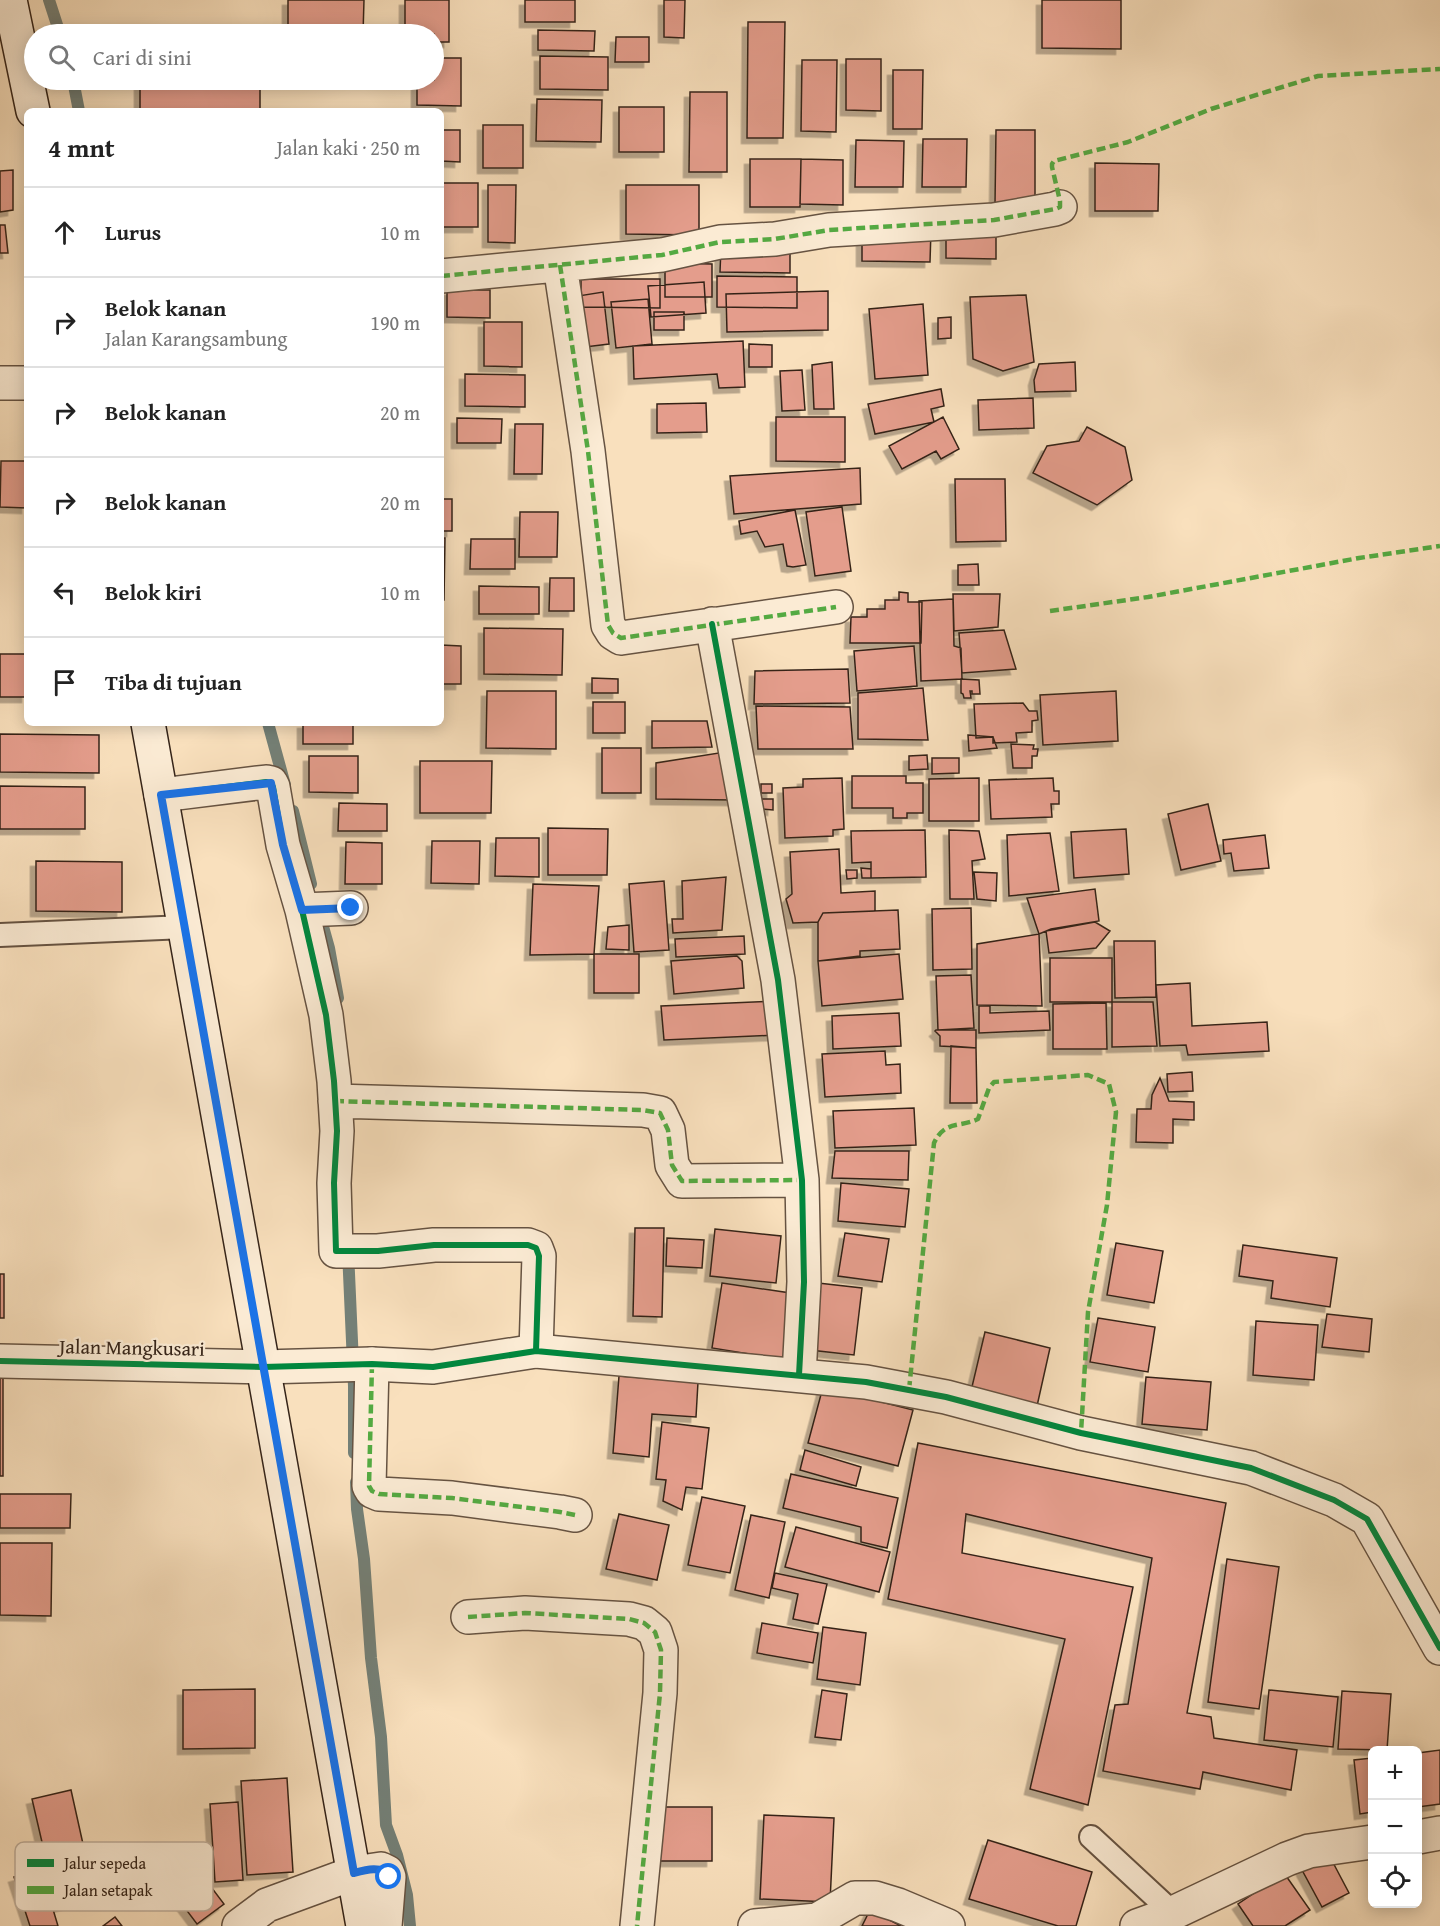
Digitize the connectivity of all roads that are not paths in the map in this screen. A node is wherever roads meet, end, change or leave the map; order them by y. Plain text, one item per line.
1 (10, 0) edge
2 (24, 68) edge
3 (29, 90) edge
4 (32, 108) edge
5 (1060, 207) dead end
6 (560, 265) junction
7 (444, 276) edge
8 (0, 383) edge
9 (24, 383) edge
10 (836, 607) dead end
11 (712, 624) junction
12 (149, 726) edge
13 (161, 795) junction
14 (351, 908) dead end
15 (307, 910) junction
16 (185, 927) junction
17 (0, 935) edge
18 (335, 1101) junction
19 (802, 1180) junction
20 (536, 1351) junction
21 (0, 1361) edge
22 (357, 1364) junction
23 (263, 1367) junction
24 (799, 1375) junction
25 (575, 1515) dead end
26 (468, 1617) dead end
27 (1440, 1648) edge
28 (1440, 1833) edge
29 (1422, 1836) edge
30 (1091, 1837) dead end
31 (1368, 1843) edge
32 (354, 1873) junction
33 (1173, 1913) junction
34 (239, 1926) edge
35 (363, 1926) edge
36 (385, 1926) edge
37 (637, 1926) edge
38 (754, 1926) edge
39 (948, 1926) edge
40 (1137, 1926) edge

1 - 2 street
3 - 4 street
5 - 6 street
6 - 7 street
6 - 11 street
8 - 9 street
10 - 11 street
11 - 19 street
12 - 13 street
13 - 15 street
13 - 16 street
14 - 15 street
15 - 18 street
16 - 17 lane
16 - 23 street
18 - 19 street
18 - 20 street
19 - 24 street
20 - 22 street, Jalan Mangkusari
20 - 24 street, Jalan Mangkusari
21 - 23 street, Jalan Mangkusari
22 - 23 street, Jalan Mangkusari
22 - 25 street
23 - 32 street
24 - 27 street, Jalan Mangkusari
26 - 37 street
28 - 29 street
30 - 33 lane
31 - 33 street
32 - 34 street
32 - 35 street
32 - 36 street
33 - 40 street
38 - 39 street

